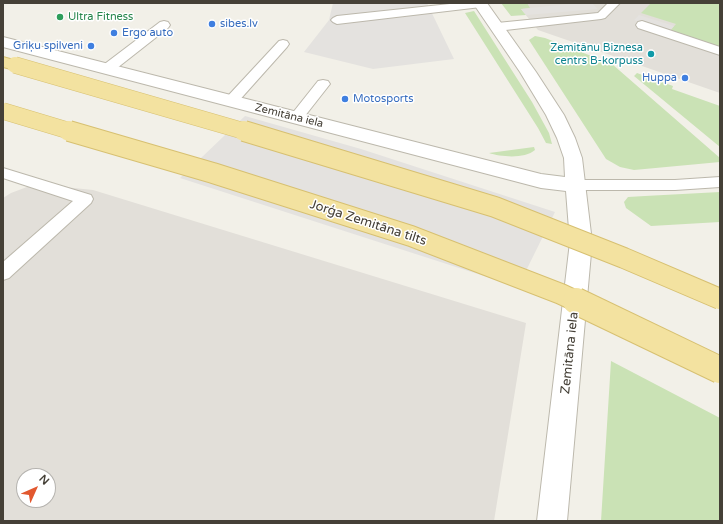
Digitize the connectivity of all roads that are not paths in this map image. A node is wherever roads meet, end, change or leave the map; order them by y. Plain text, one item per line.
1 (614, 3) edge
2 (481, 4) edge
3 (338, 20) dead end
4 (164, 25) dead end
5 (642, 25) dead end
6 (496, 27) junction
7 (3, 42) edge
8 (283, 44) dead end
9 (720, 50) edge
10 (9, 63) edge
11 (107, 69) junction
12 (323, 84) dead end
13 (231, 101) junction
14 (3, 111) edge
15 (296, 118) junction
16 (3, 173) edge
17 (720, 182) edge
18 (576, 185) junction
19 (3, 273) edge
20 (720, 299) edge
21 (720, 370) edge
22 (552, 521) edge

1 - 6 lane
2 - 3 lane
2 - 6 street, Zemitāna iela
4 - 11 lane
5 - 9 lane
6 - 18 street, Zemitāna iela
7 - 11 street, Zemitāna iela
8 - 13 lane
10 - 20 main road, bridge
11 - 13 street, Zemitāna iela
12 - 15 lane
13 - 15 street, Zemitāna iela
14 - 21 main road, Jorģa Zemitāna tilts, bridge
15 - 18 street, Zemitāna iela
16 - 19 lane
17 - 18 lane
18 - 22 street, Zemitāna iela

